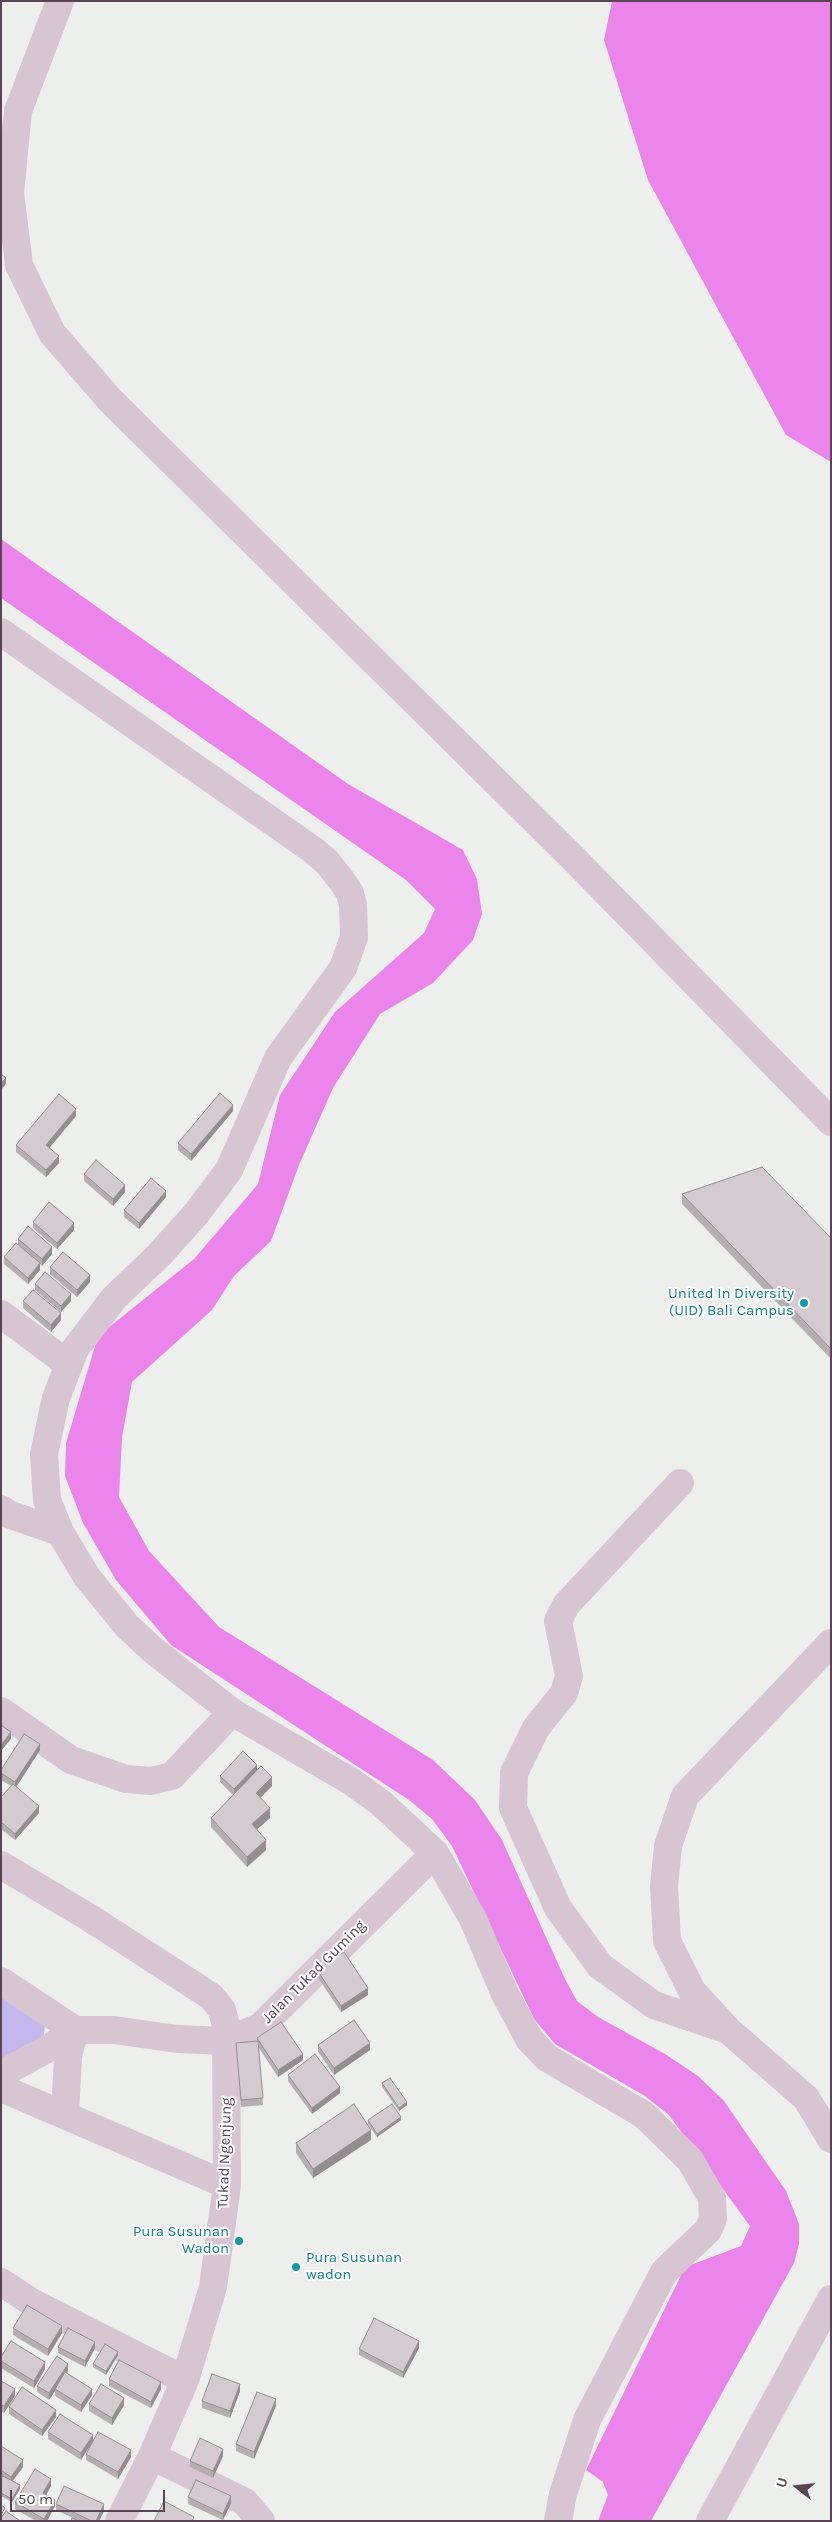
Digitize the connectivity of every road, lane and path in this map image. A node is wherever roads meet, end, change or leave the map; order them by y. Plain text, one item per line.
1 (60, 1) edge
2 (1, 632) edge
3 (831, 1122) edge
4 (1, 1314) edge
5 (68, 1364) junction
6 (680, 1482) dead end
7 (1, 1509) edge
8 (60, 1532) junction
9 (831, 1643) edge
10 (1, 1711) edge
11 (232, 1712) junction
12 (435, 1853) junction
13 (1, 1865) edge
14 (1, 1981) edge
15 (75, 2030) junction
16 (728, 2030) junction
17 (226, 2041) junction
18 (1, 2074) edge
19 (1, 2088) edge
20 (65, 2114) junction
21 (831, 2139) edge
22 (227, 2185) junction
23 (1, 2282) edge
24 (831, 2299) edge
25 (185, 2380) junction
26 (152, 2456) junction
27 (120, 2521) edge
28 (261, 2521) edge
29 (558, 2521) edge
30 (710, 2521) edge

1 - 3 street
2 - 5 street
4 - 5 street
5 - 8 street
6 - 16 street
7 - 8 street
8 - 11 street
9 - 16 street
10 - 11 street
11 - 12 street
12 - 17 street, Jalan Tukad Guming
12 - 29 street
13 - 17 street, Tukad Ngenjung
14 - 15 street
15 - 17 street, Jalan Tukad Guming
15 - 18 street
15 - 20 street
16 - 21 street
17 - 22 street, Tukad Ngenjung
19 - 20 street
20 - 22 street
22 - 25 street, Tukad Ngenjung
23 - 25 street
24 - 30 street
25 - 26 street, Tukad Ngenjung
26 - 27 street, Tukad Ngenjung
26 - 28 street

